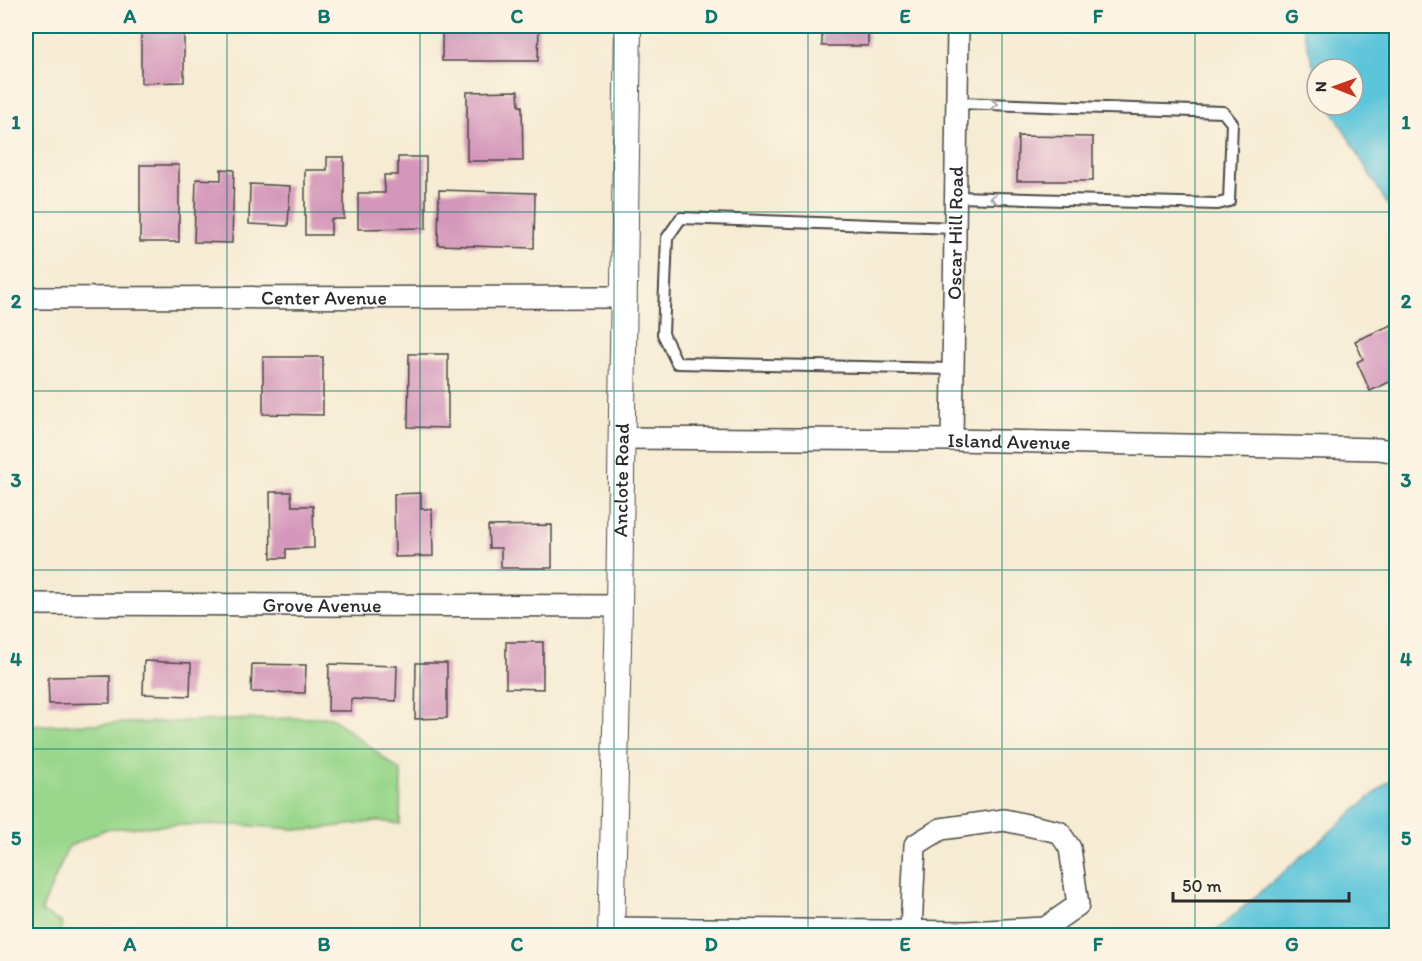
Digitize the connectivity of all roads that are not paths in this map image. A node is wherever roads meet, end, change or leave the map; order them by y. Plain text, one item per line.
1 (628, 26) edge
2 (958, 26) edge
3 (957, 103) junction
4 (956, 197) junction
5 (955, 228) junction
6 (624, 297) junction
7 (26, 298) edge
8 (953, 369) junction
9 (621, 438) junction
10 (952, 440) junction
11 (1396, 452) edge
12 (26, 604) edge
13 (619, 606) junction
14 (911, 931) junction
15 (611, 932) edge

1 - 6 street, Anclote Road
2 - 3 street, Oscar Hill Road
3 - 4 street, Oscar Hill Road
3 -> 4 lane
4 - 5 street, Oscar Hill Road
5 - 8 street, Oscar Hill Road
5 - 8 lane
6 - 7 street, Center Avenue
6 - 9 street, Anclote Road
8 - 10 street, Oscar Hill Road
9 - 10 street, Island Avenue
9 - 13 street, Anclote Road
10 - 11 street, Island Avenue
12 - 13 street, Grove Avenue
13 - 15 street, Anclote Road
14 - 14 street
14 - 15 street

